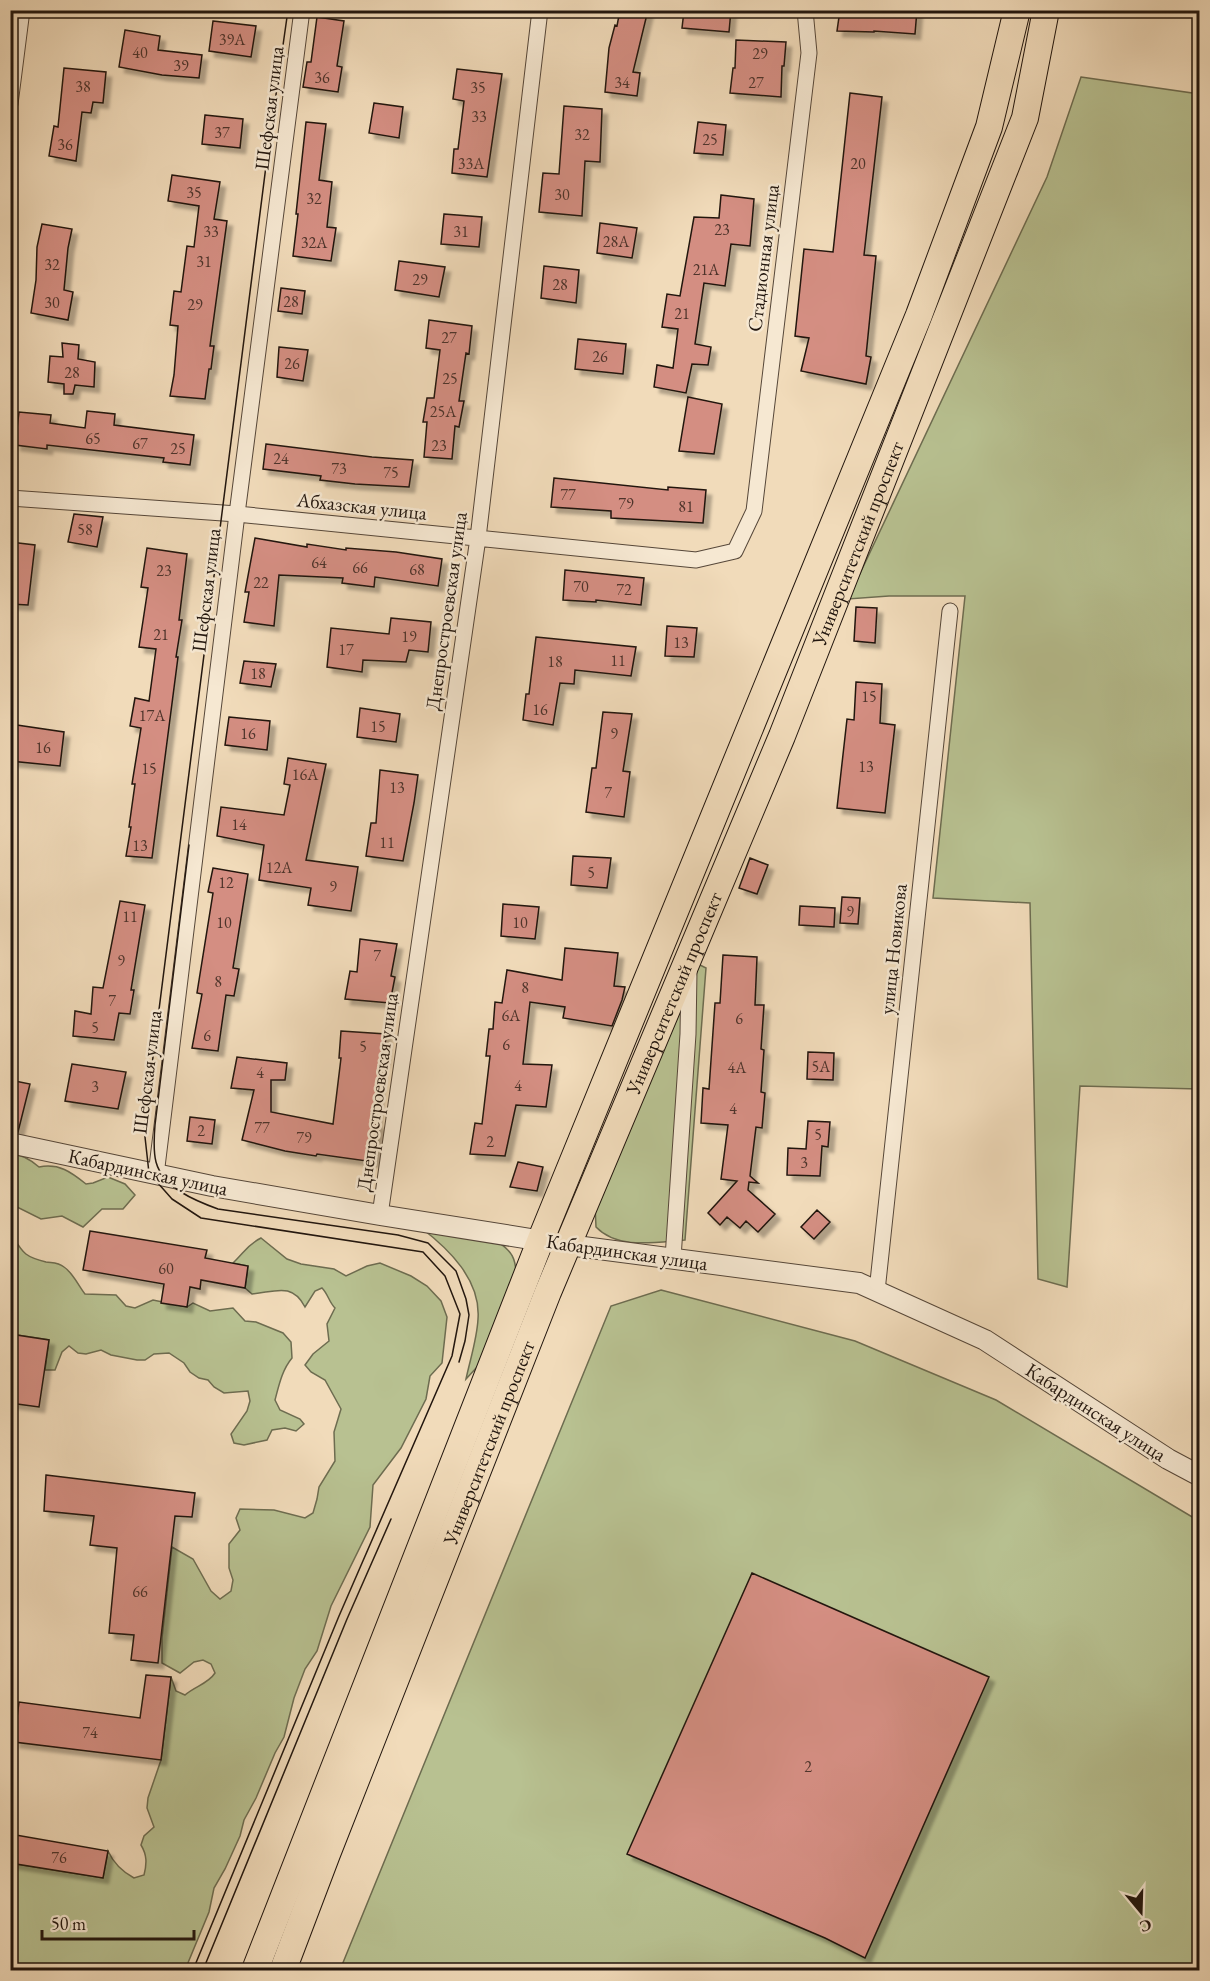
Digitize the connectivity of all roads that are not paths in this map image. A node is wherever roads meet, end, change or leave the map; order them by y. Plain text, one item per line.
1 (22, 10) edge
2 (302, 10) edge
3 (540, 10) edge
4 (805, 10) edge
5 (1017, 10) edge
6 (1046, 10) edge
7 (10, 104) edge
8 (10, 498) edge
9 (754, 511) joint
10 (237, 514) junction
11 (478, 538) junction
12 (950, 611) dead end
13 (689, 956) junction
14 (10, 1143) edge
15 (156, 1174) junction
16 (380, 1215) junction
17 (541, 1239) junction
18 (568, 1245) junction
19 (673, 1258) junction
20 (877, 1291) junction
21 (1200, 1476) edge
22 (256, 1968) edge
23 (283, 1971) edge

1 - 7 street
2 - 10 street, Шефская улица
3 - 11 street, Днепростроевская улица
4 - 9 street, Стадионная улица
5 - 17 highway, Университетский проспект
6 - 13 highway, Университетский проспект
8 - 10 street, Абхазская улица
9 - 11 street, Абхазская улица
10 - 11 street, Абхазская улица
10 - 15 street, Шефская улица
11 - 16 street, Днепростроевская улица
12 - 20 street, улица Новикова
13 - 18 highway, Университетский проспект
13 - 19 street
14 - 15 street, Кабардинская улица
15 - 16 street, Кабардинская улица
16 - 17 street, Кабардинская улица
17 - 18 street, Кабардинская улица
17 - 22 highway, Университетский проспект
18 - 19 street, Кабардинская улица
18 - 23 highway, Университетский проспект
19 - 20 street, Кабардинская улица
20 - 21 street, Кабардинская улица

